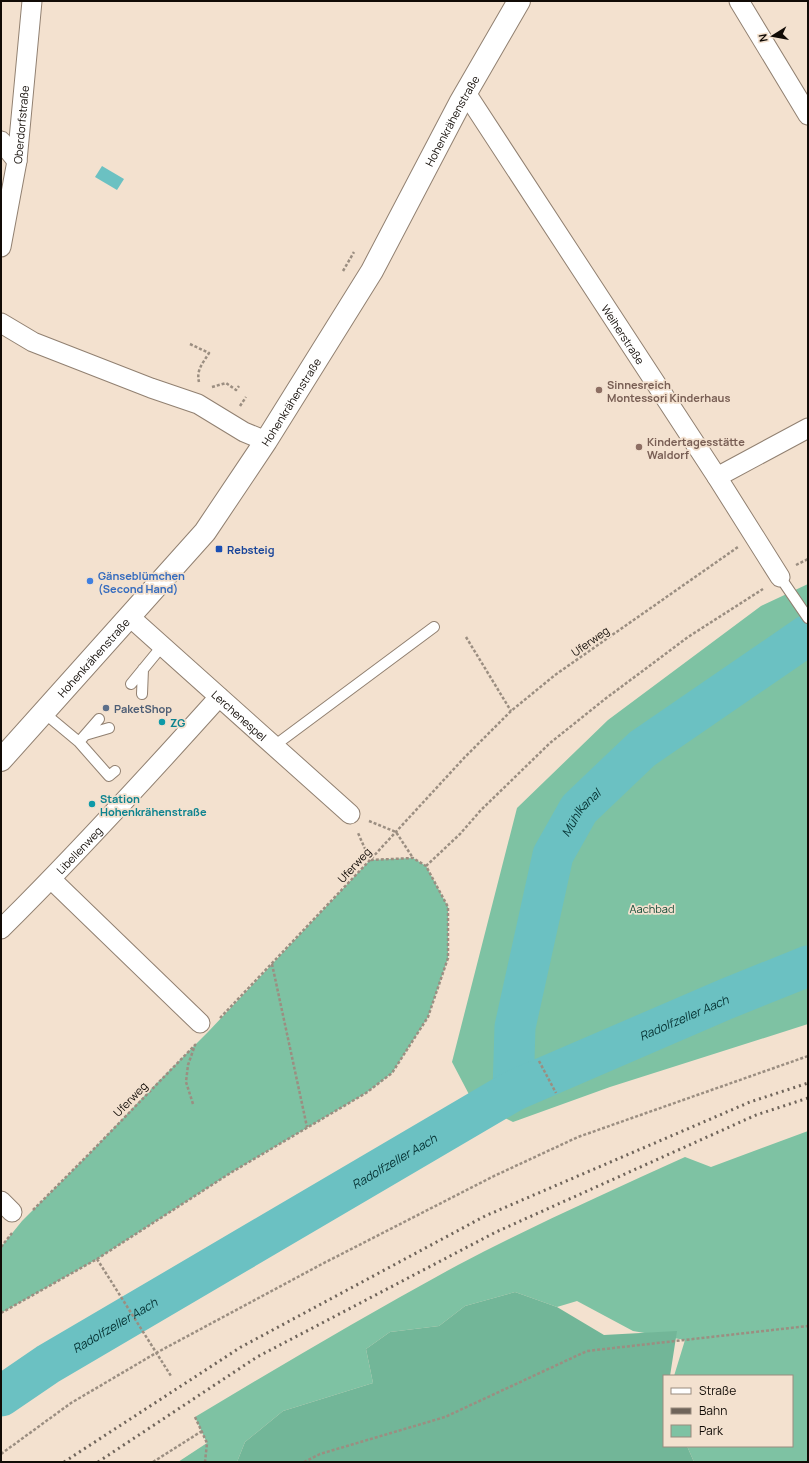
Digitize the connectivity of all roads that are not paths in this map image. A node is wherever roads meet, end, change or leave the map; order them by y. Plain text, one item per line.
1 (32, 1) edge
2 (519, 1) edge
3 (739, 1) edge
4 (466, 92) junction
5 (808, 115) edge
6 (1, 142) edge
7 (16, 161) junction
8 (1, 247) edge
9 (1, 323) edge
10 (808, 428) edge
11 (266, 441) junction
12 (717, 477) junction
13 (780, 577) joint
14 (130, 617) junction
15 (808, 618) edge
16 (434, 627) dead end
17 (163, 645) junction
18 (143, 669) junction
19 (131, 684) dead end
20 (142, 694) dead end
21 (219, 697) junction
22 (43, 712) junction
23 (100, 719) dead end
24 (110, 728) dead end
25 (82, 739) junction
26 (274, 746) junction
27 (1, 760) edge
28 (115, 771) dead end
29 (350, 814) road end
30 (51, 879) junction
31 (1, 929) edge
32 (200, 1032) road end

1 - 7 street, Oberdorfstraße
2 - 4 main road, Hohenkrähenstraße
3 - 5 street
4 - 11 main road, Hohenkrähenstraße
4 - 12 street, Weiherstraße
6 - 7 street
7 - 8 street, Oberdorfstraße
9 - 11 street
10 - 12 street
11 - 14 main road, Hohenkrähenstraße
12 - 13 street, Weiherstraße
13 - 15 lane
14 - 17 street, Lerchenespel
14 - 22 main road, Hohenkrähenstraße
16 - 26 lane
17 - 18 lane
17 - 21 street, Lerchenespel
18 - 19 lane
18 - 20 lane
21 - 26 street, Lerchenespel
21 - 30 street, Libellenweg
22 - 25 lane
22 - 27 main road, Hohenkrähenstraße
23 - 25 lane
24 - 25 lane
25 - 28 lane
26 - 29 street, Lerchenespel
30 - 31 street, Libellenweg
30 - 32 street, Libellenweg

